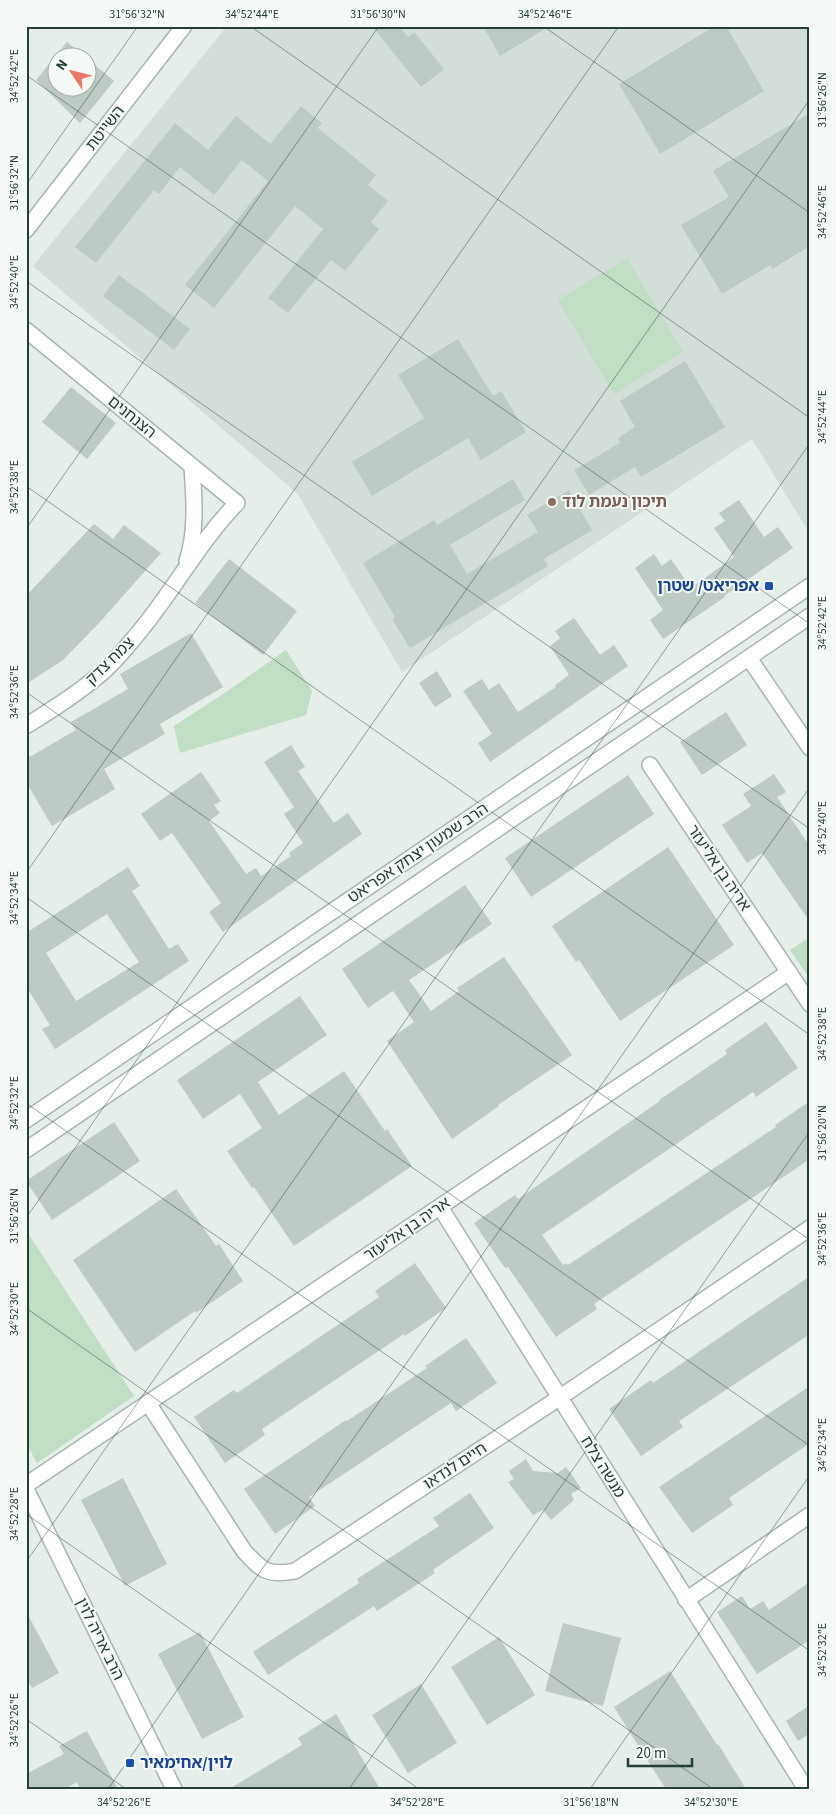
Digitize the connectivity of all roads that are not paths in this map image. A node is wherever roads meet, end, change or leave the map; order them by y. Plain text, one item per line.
1 (184, 26) edge
2 (26, 230) edge
3 (26, 330) edge
4 (192, 466) junction
5 (237, 503) joint
6 (178, 580) junction
7 (810, 586) edge
8 (810, 616) edge
9 (749, 658) junction
10 (26, 726) edge
11 (810, 748) edge
12 (650, 765) dead end
13 (788, 972) junction
14 (810, 1004) edge
15 (26, 1120) edge
16 (26, 1150) edge
17 (440, 1207) junction
18 (810, 1228) edge
19 (559, 1398) junction
20 (148, 1403) junction
21 (26, 1487) edge
22 (810, 1515) edge
23 (686, 1600) junction
24 (174, 1789) edge
25 (806, 1789) edge

1 - 2 street, השייטת
3 - 4 street, הצנחנים
4 - 5 street, הצנחנים
4 - 6 street, צמח צדק
5 - 6 street, צמח צדק
6 - 10 street, צמח צדק
7 - 15 street, הרב שמעון יצחק אפריאט
8 - 9 street, הרב שמעון יצחק אפריאט
9 - 11 street
9 - 16 street, הרב שמעון יצחק אפריאט
12 - 13 street, אריה בן אליעזר
13 - 14 street, אריה בן אליעזר
13 - 17 street, אריה בן אליעזר
17 - 19 street, מנשה צלח
17 - 20 street, אריה בן אליעזר
18 - 19 street, חיים לנדאו
19 - 20 street, חיים לנדאו
19 - 23 street, מנשה צלח
20 - 21 street, אריה בן אליעזר
21 - 24 street, הרב אריה לוין
22 - 23 street
23 - 25 street, מנשה צלח

